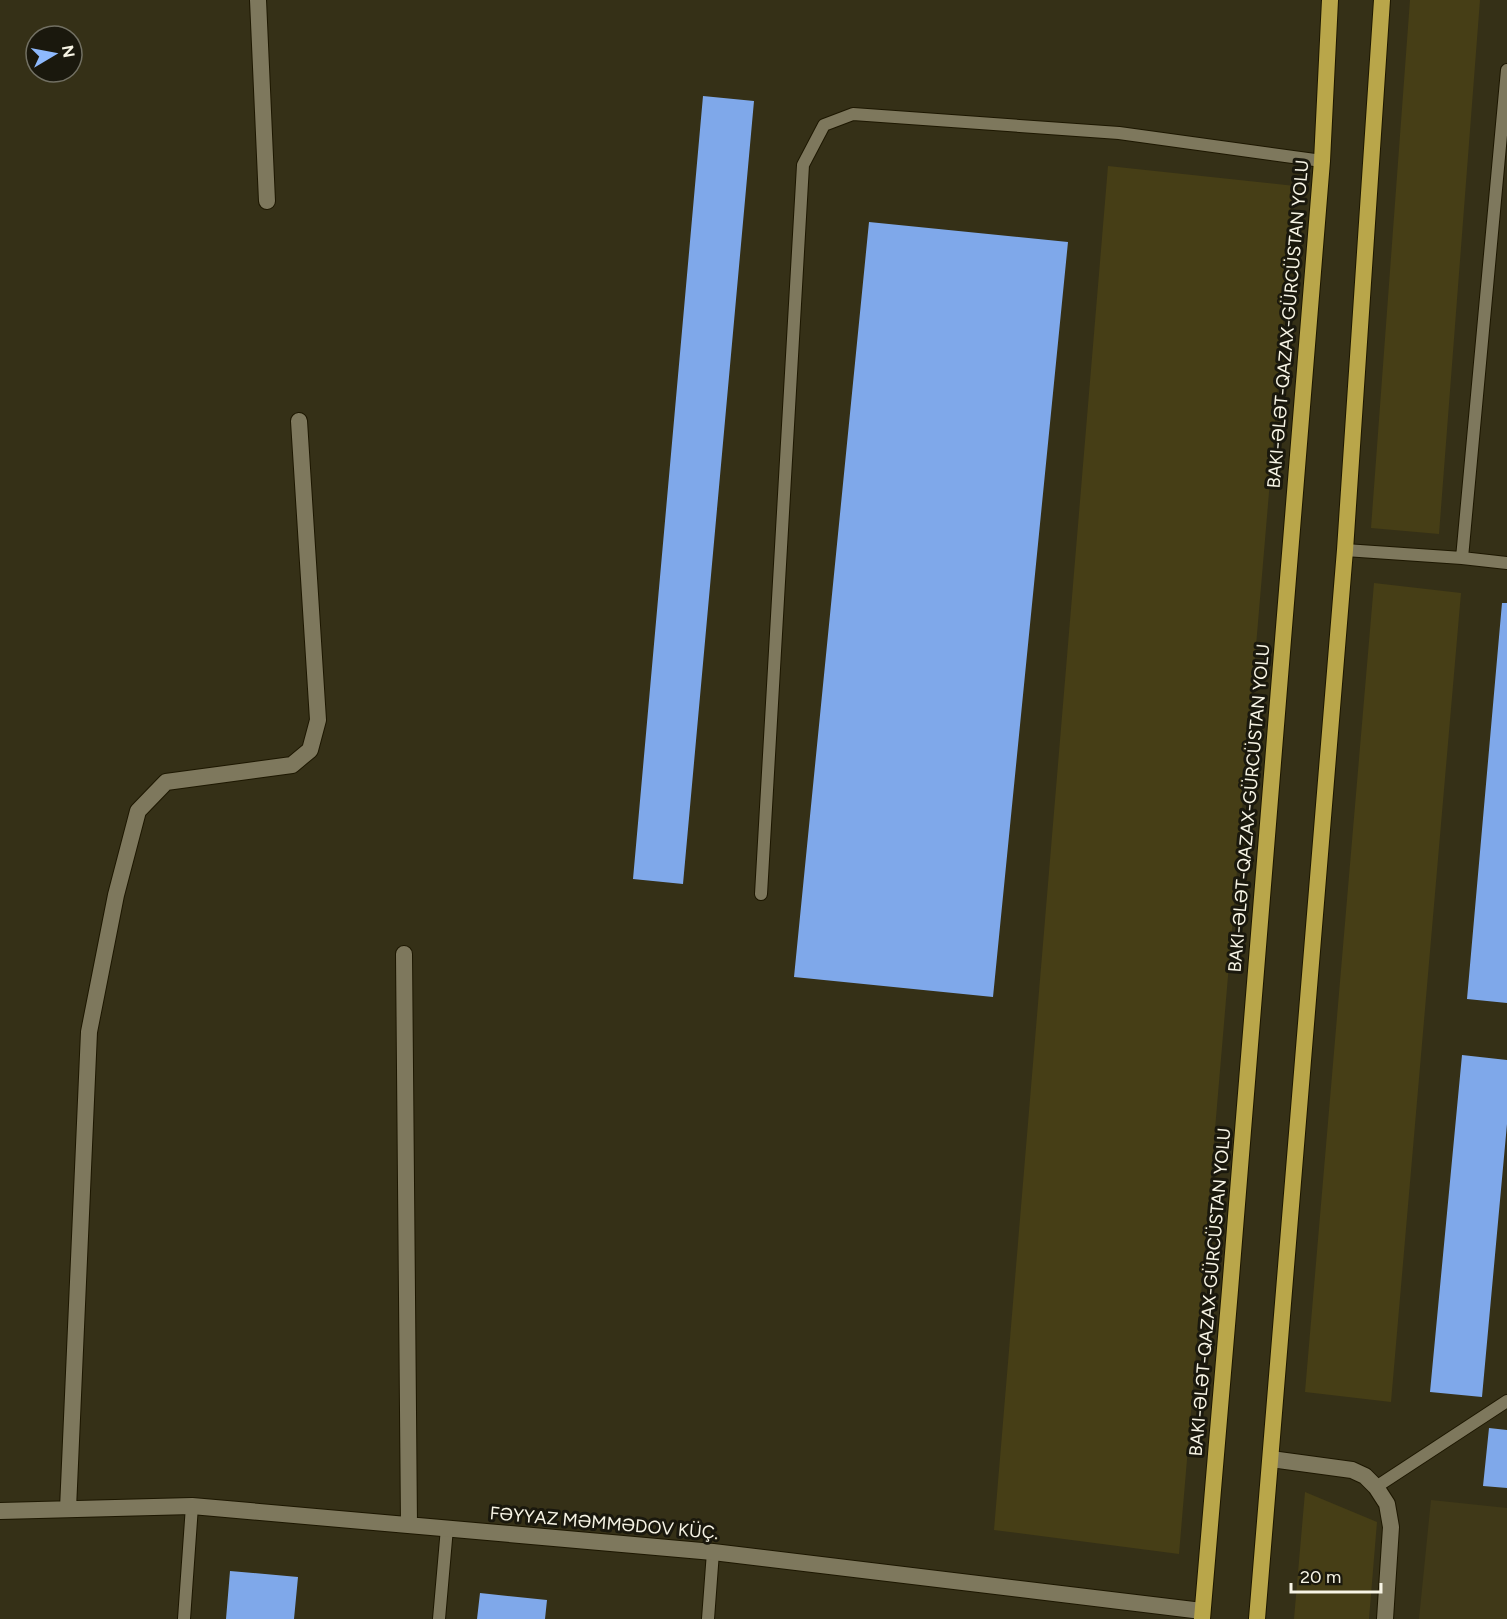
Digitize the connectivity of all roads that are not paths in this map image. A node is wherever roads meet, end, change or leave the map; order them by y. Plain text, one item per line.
1 (258, 0) edge
2 (1330, 0) edge
3 (1382, 0) edge
4 (1507, 70) edge
5 (1322, 160) junction
6 (267, 201) dead end
7 (299, 421) dead end
8 (1344, 549) junction
9 (1462, 558) junction
10 (1507, 563) edge
11 (761, 894) dead end
12 (404, 954) dead end
13 (1507, 1401) edge
14 (1271, 1459) junction
15 (1377, 1487) junction
16 (192, 1506) junction
17 (68, 1509) junction
18 (0, 1511) edge
19 (409, 1525) junction
20 (447, 1528) junction
21 (713, 1552) junction
22 (1202, 1615) edge
23 (184, 1619) edge
24 (439, 1619) edge
25 (708, 1619) edge
26 (1257, 1619) edge
27 (1385, 1619) edge

1 - 6 street
2 - 5 highway
3 - 8 highway
4 - 9 lane
5 - 11 lane
5 - 22 highway
7 - 17 street
8 - 9 lane
8 - 14 highway
9 - 10 lane
12 - 19 street
13 - 15 lane
14 - 15 street
14 - 26 highway
15 - 27 street
16 - 17 street, FƏYYAZ MƏMMƏDOV KÜÇ.
16 - 19 street, FƏYYAZ MƏMMƏDOV KÜÇ.
16 - 23 lane
17 - 18 street, FƏYYAZ MƏMMƏDOV KÜÇ.
19 - 20 street, FƏYYAZ MƏMMƏDOV KÜÇ.
20 - 21 street, FƏYYAZ MƏMMƏDOV KÜÇ.
20 - 24 lane
21 - 22 street, FƏYYAZ MƏMMƏDOV KÜÇ.
21 - 25 lane

